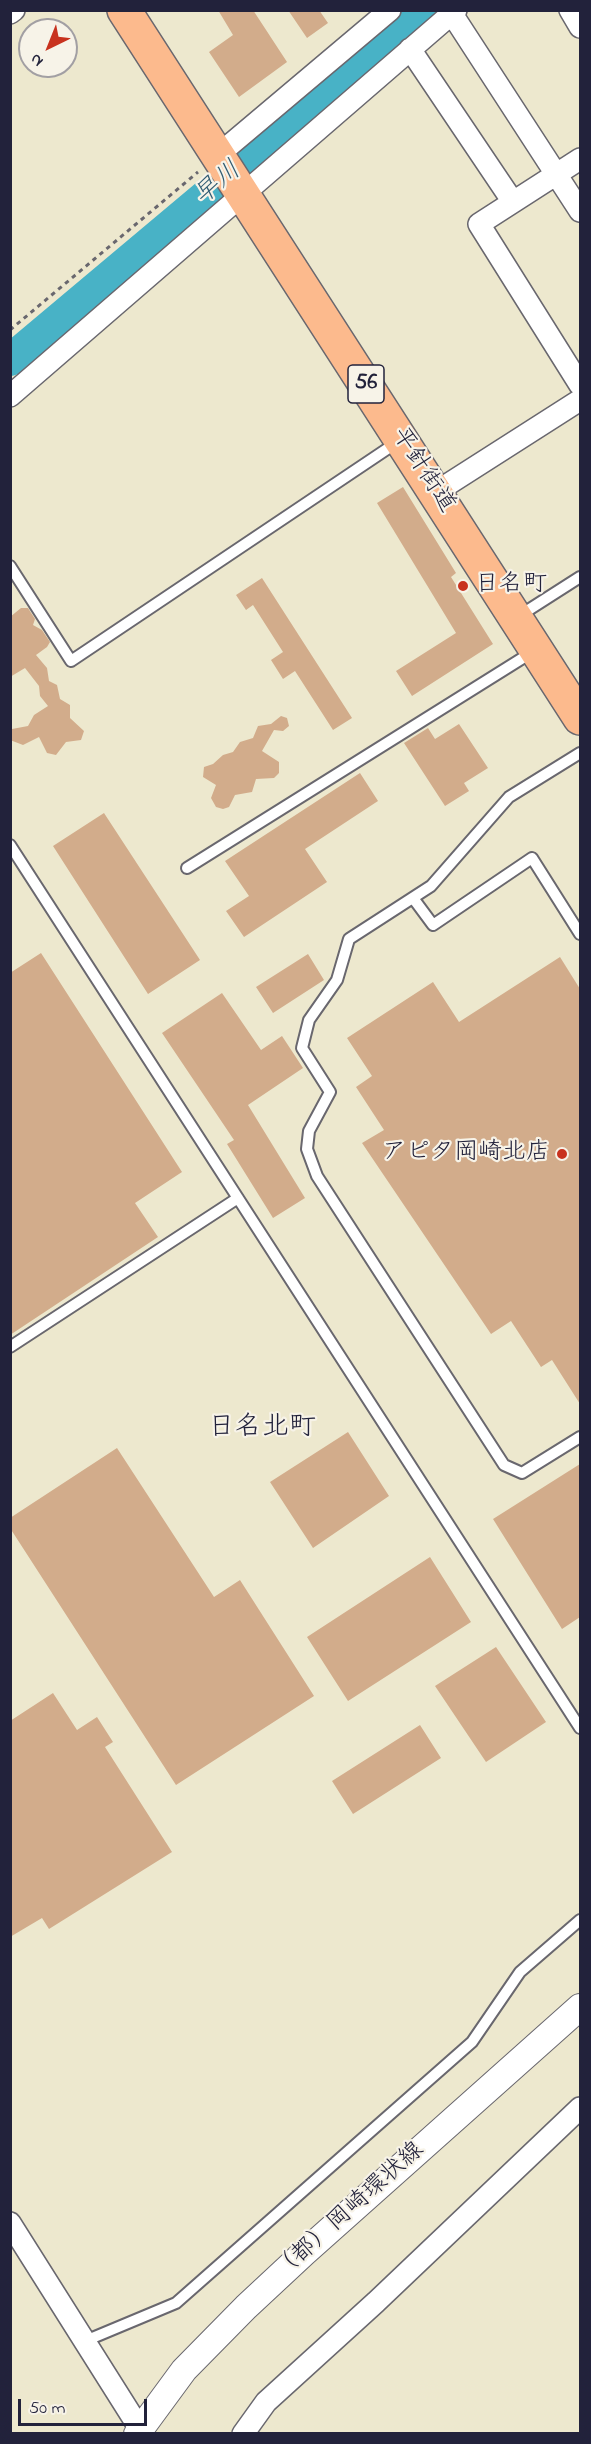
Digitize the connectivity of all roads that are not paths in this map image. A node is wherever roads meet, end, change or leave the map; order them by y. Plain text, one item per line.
1 (15, 10) edge
2 (124, 10) edge
3 (390, 10) edge
4 (570, 10) edge
5 (454, 12) edge
6 (10, 14) edge
7 (367, 18) edge
8 (580, 27) edge
9 (410, 49) junction
10 (218, 155) junction
11 (580, 159) edge
12 (556, 174) junction
13 (245, 195) junction
14 (513, 202) junction
15 (580, 211) edge
16 (580, 385) edge
17 (10, 396) edge
18 (580, 400) edge
19 (402, 439) junction
20 (436, 492) junction
21 (10, 566) edge
22 (580, 577) edge
23 (517, 618) junction
24 (536, 649) junction
25 (580, 718) edge
26 (580, 753) edge
27 (10, 845) edge
28 (187, 868) dead end
29 (413, 898) junction
30 (580, 934) edge
31 (238, 1198) junction
32 (10, 1347) edge
33 (580, 1437) edge
34 (580, 1728) edge
35 (580, 1920) edge
36 (580, 2007) edge
37 (580, 2108) edge
38 (10, 2223) edge
39 (85, 2341) junction
40 (138, 2431) edge
41 (243, 2433) edge

1 - 6 street
2 - 10 main road, 56
3 - 7 street
4 - 8 street
5 - 9 street
5 - 12 street
7 - 10 street
9 - 13 street
9 - 14 street
10 - 13 main road, 56
11 - 12 street
12 - 14 street
12 - 15 street
13 - 17 street
13 - 19 main road, 平針街道 / 56
14 - 16 street
18 - 20 street
19 - 20 main road, 平針街道 / 56
19 - 21 lane
20 - 23 main road, 平針街道 / 56
22 - 23 lane
23 - 24 main road, 平針街道 / 56
24 - 25 main road, 平針街道 / 56
24 - 28 lane
26 - 29 lane
27 - 31 lane
29 - 30 lane
29 - 33 lane
31 - 32 lane
31 - 34 lane
35 - 39 lane
36 - 40 street, （都）岡崎環状線
37 - 41 street
38 - 39 street
39 - 40 street

